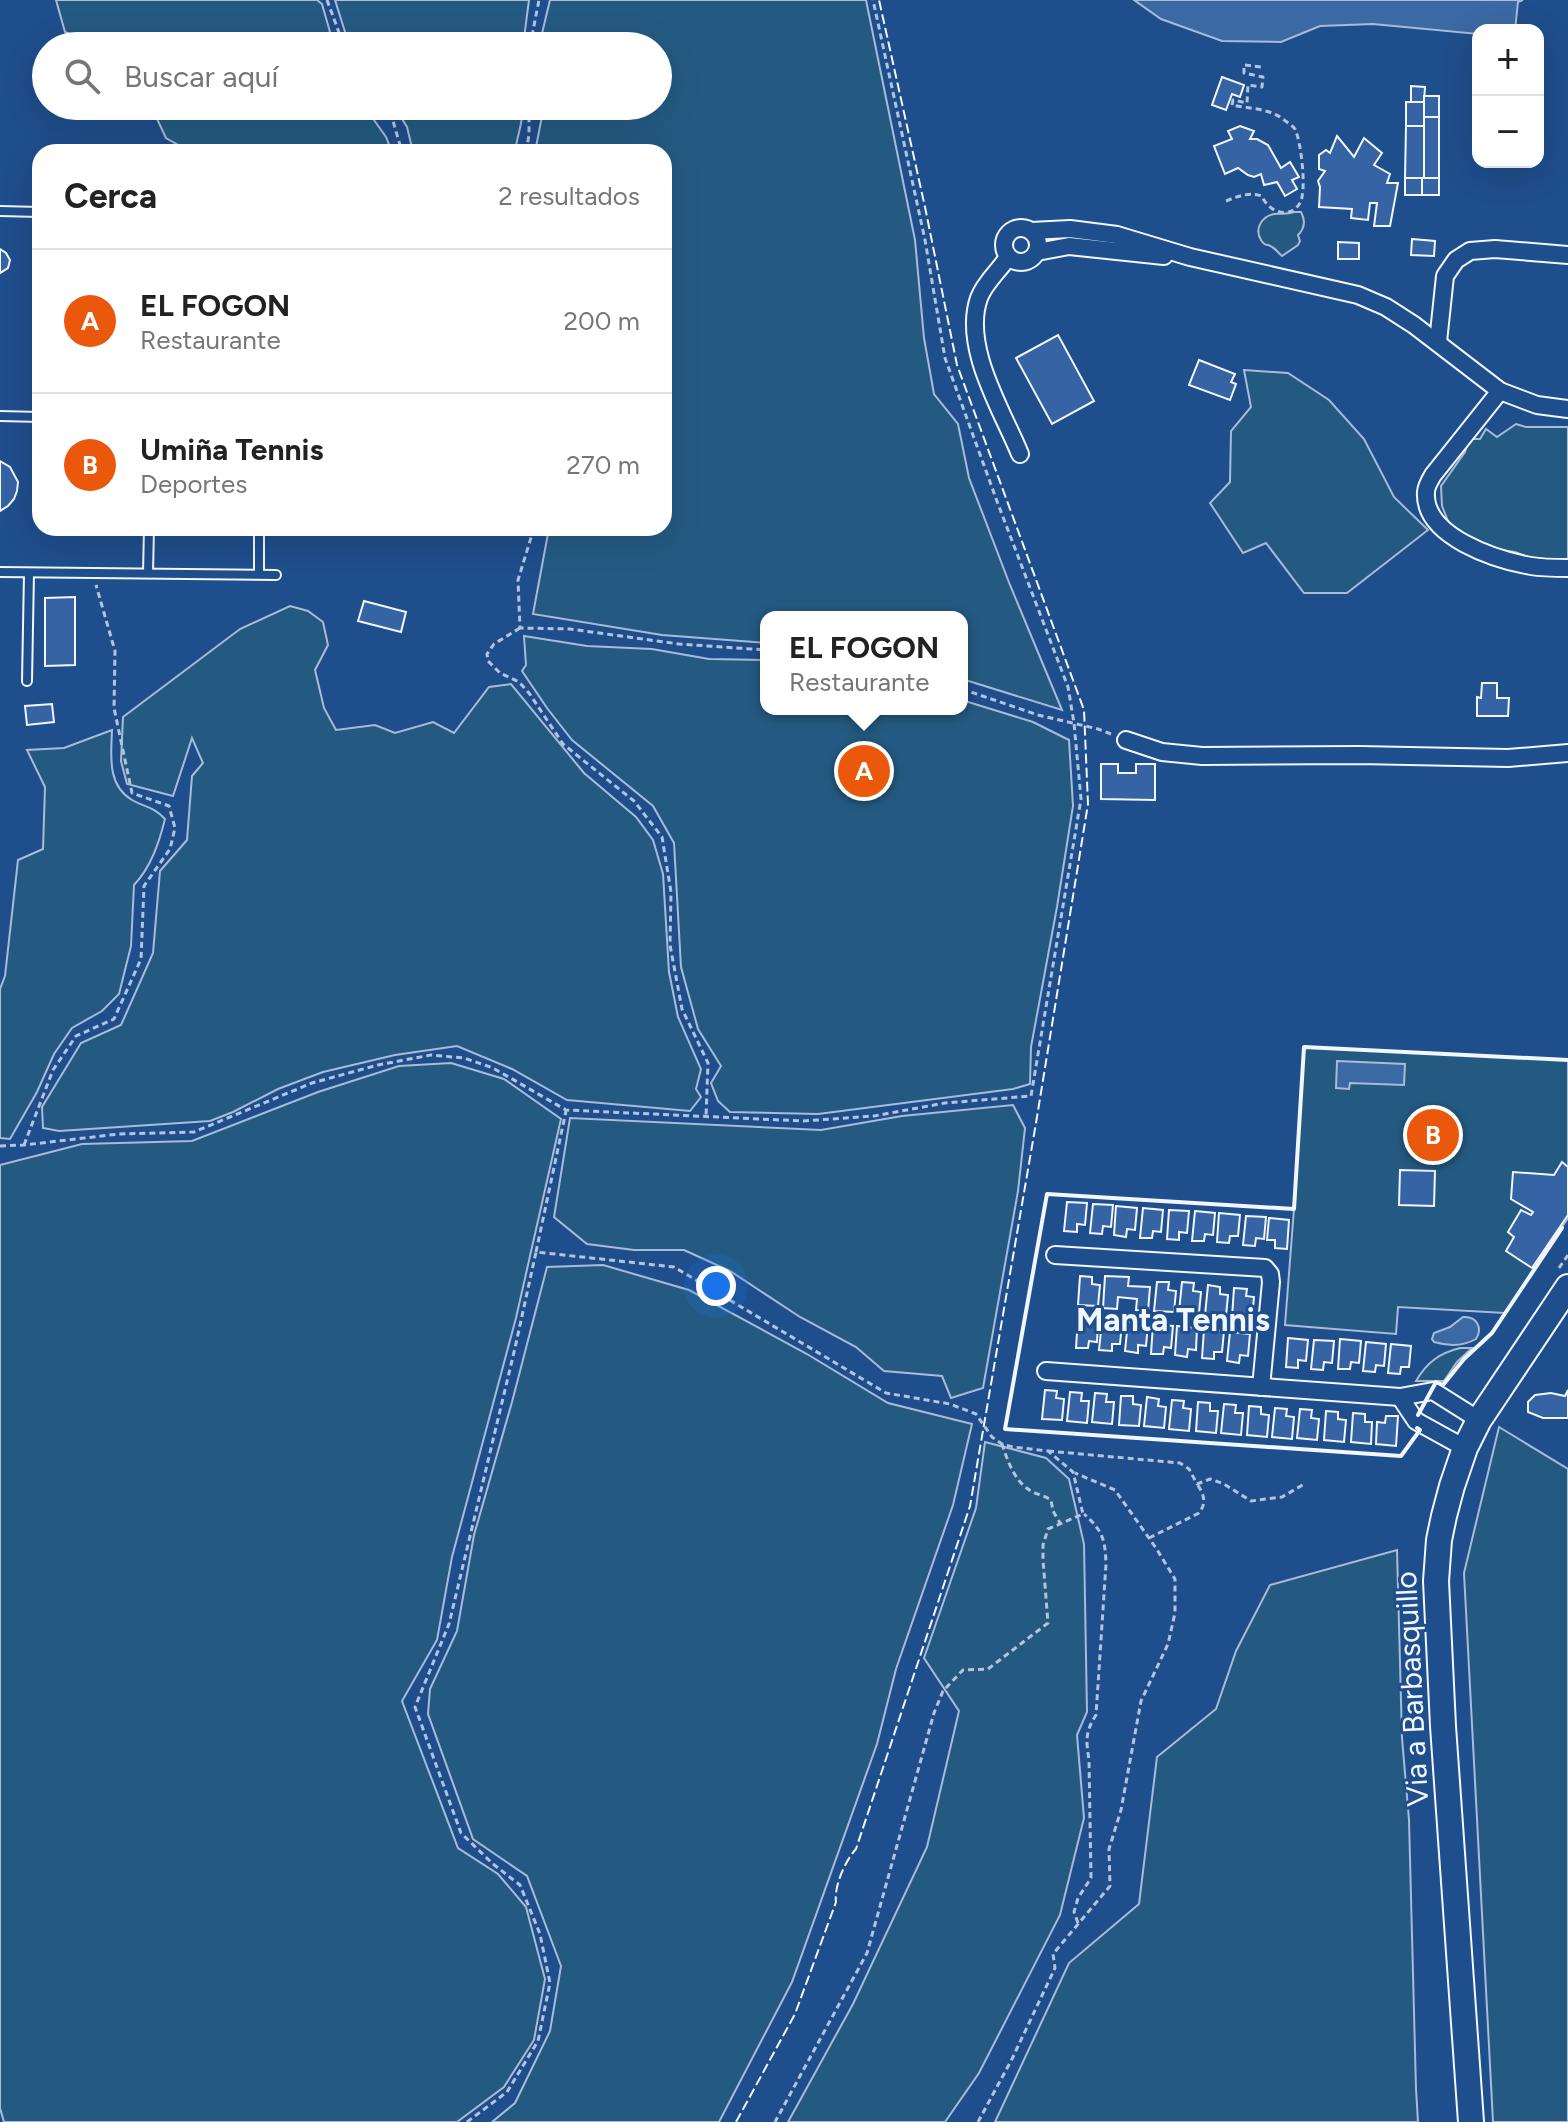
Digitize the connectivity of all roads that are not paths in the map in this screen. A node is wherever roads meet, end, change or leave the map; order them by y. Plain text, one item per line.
1 (0, 211) edge
2 (32, 212) edge
3 (1081, 230) junction
4 (1031, 231) junction
5 (1079, 248) junction
6 (1037, 252) junction
7 (1568, 255) edge
8 (1008, 257) junction
9 (1190, 257) junction
10 (1438, 342) junction
11 (1500, 391) junction
12 (1568, 409) edge
13 (0, 416) edge
14 (32, 417) edge
15 (1020, 454) dead end
16 (149, 536) edge
17 (259, 536) edge
18 (1568, 568) edge
19 (0, 572) edge
20 (29, 573) junction
21 (148, 573) junction
22 (259, 574) junction
23 (276, 575) dead end
24 (27, 681) dead end
25 (1126, 740) dead end
26 (1568, 753) edge
27 (1055, 1255) dead end
28 (1568, 1287) edge
29 (1046, 1371) dead end
30 (1261, 1387) junction
31 (1400, 1397) junction
32 (1479, 1420) junction
33 (1465, 1448) junction
34 (1471, 2122) edge

1 - 2 lane
3 - 4 street
3 - 5 street
3 - 9 street
4 - 6 street
4 - 8 street
5 - 6 street
5 - 9 street
6 - 8 street
7 - 10 street
8 - 15 street
9 - 10 street
10 - 11 street
11 - 12 street
11 - 18 street
13 - 14 lane
16 - 21 lane
17 - 22 lane
19 - 20 lane
20 - 21 lane
20 - 24 lane
21 - 22 lane
22 - 23 lane
25 - 26 street
27 - 30 street
28 - 32 main road, Via a Barbasquillo
29 - 30 street
30 - 31 street
31 - 32 street
31 - 33 street
32 - 33 main road, Via a Barbasquillo
33 - 34 main road, Via a Barbasquillo

